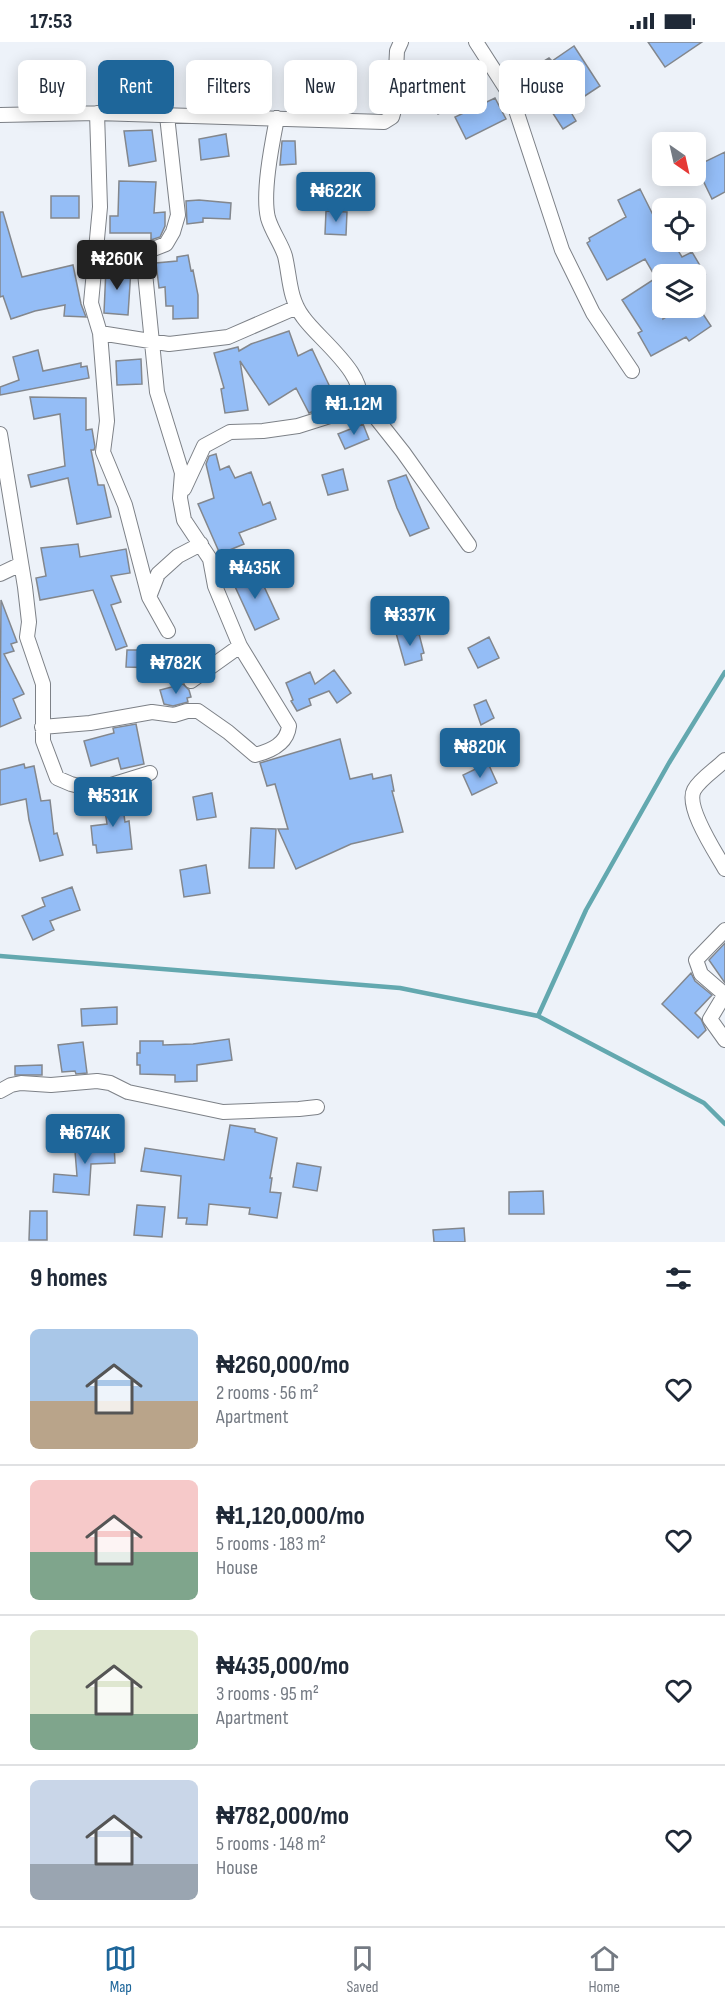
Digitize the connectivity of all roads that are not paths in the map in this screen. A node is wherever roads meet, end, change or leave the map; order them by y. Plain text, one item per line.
1 (401, 42) edge
2 (476, 42) edge
3 (97, 112) junction
4 (0, 115) edge
5 (167, 116) junction
6 (277, 118) junction
7 (143, 253) junction
8 (94, 257) junction
9 (297, 307) junction
10 (100, 333) junction
11 (152, 342) junction
12 (632, 371) dead end
13 (361, 399) junction
14 (0, 434) edge
15 (180, 498) junction
16 (201, 544) junction
17 (469, 545) dead end
18 (21, 564) junction
19 (0, 574) edge
20 (149, 597) junction
21 (168, 631) dead end
22 (240, 646) junction
23 (191, 681) dead end
24 (42, 727) junction
25 (725, 760) edge
26 (150, 773) dead end
27 (725, 869) edge
28 (725, 930) edge
29 (725, 1040) edge
30 (0, 1091) edge
31 (317, 1107) dead end

1 - 6 street
2 - 12 street
3 - 4 street
3 - 5 street
3 - 8 street
5 - 6 street
5 - 7 street
6 - 9 street
7 - 8 street
7 - 11 street
8 - 10 street
9 - 11 street
9 - 13 street
10 - 11 street
10 - 20 street
11 - 15 street
13 - 15 street
13 - 17 street
14 - 18 street
15 - 16 street
16 - 20 street
16 - 22 street
18 - 19 street
18 - 24 street
20 - 21 street
22 - 23 street
22 - 24 street
24 - 26 street
25 - 27 street
28 - 29 street
30 - 31 street

